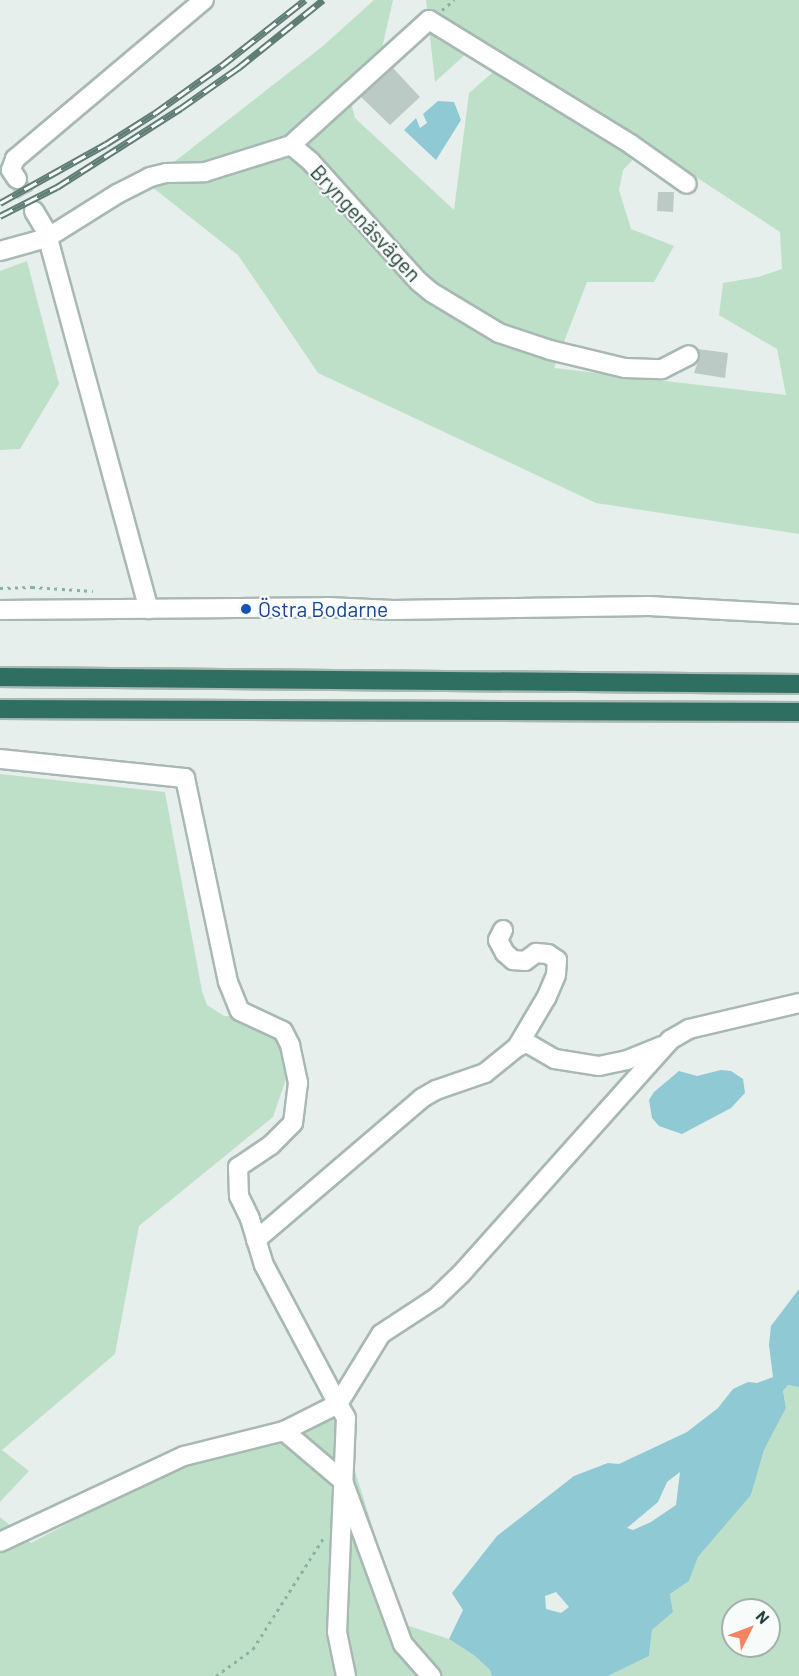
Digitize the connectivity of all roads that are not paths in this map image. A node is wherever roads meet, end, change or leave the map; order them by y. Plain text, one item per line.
1 (204, 0) edge
2 (291, 145) junction
3 (17, 179) tunnel mouth
4 (687, 184) dead end
5 (34, 211) tunnel mouth
6 (47, 238) junction
7 (0, 251) edge
8 (688, 355) dead end
9 (149, 609) junction
10 (0, 610) edge
11 (799, 614) edge
12 (0, 677) edge
13 (799, 684) edge
14 (0, 709) edge
15 (799, 712) edge
16 (0, 759) edge
17 (503, 930) dead end
18 (799, 1003) edge
19 (666, 1044) junction
20 (517, 1047) junction
21 (256, 1240) junction
22 (338, 1404) junction
23 (284, 1431) junction
24 (343, 1481) junction
25 (0, 1542) edge
26 (346, 1676) edge
27 (431, 1676) edge

1 - 3 street
2 - 4 street
2 - 6 street
2 - 8 street, Bryngenäsvägen
5 - 6 street
6 - 7 street
6 - 9 street
9 - 10 street
9 - 11 street
12 - 13 highway
14 - 15 highway
16 - 21 street
17 - 20 street
18 - 19 street
19 - 20 street
19 - 22 street
20 - 21 street
21 - 22 street
22 - 23 street
22 - 24 street
23 - 24 street
23 - 25 street
24 - 26 street
24 - 27 street

